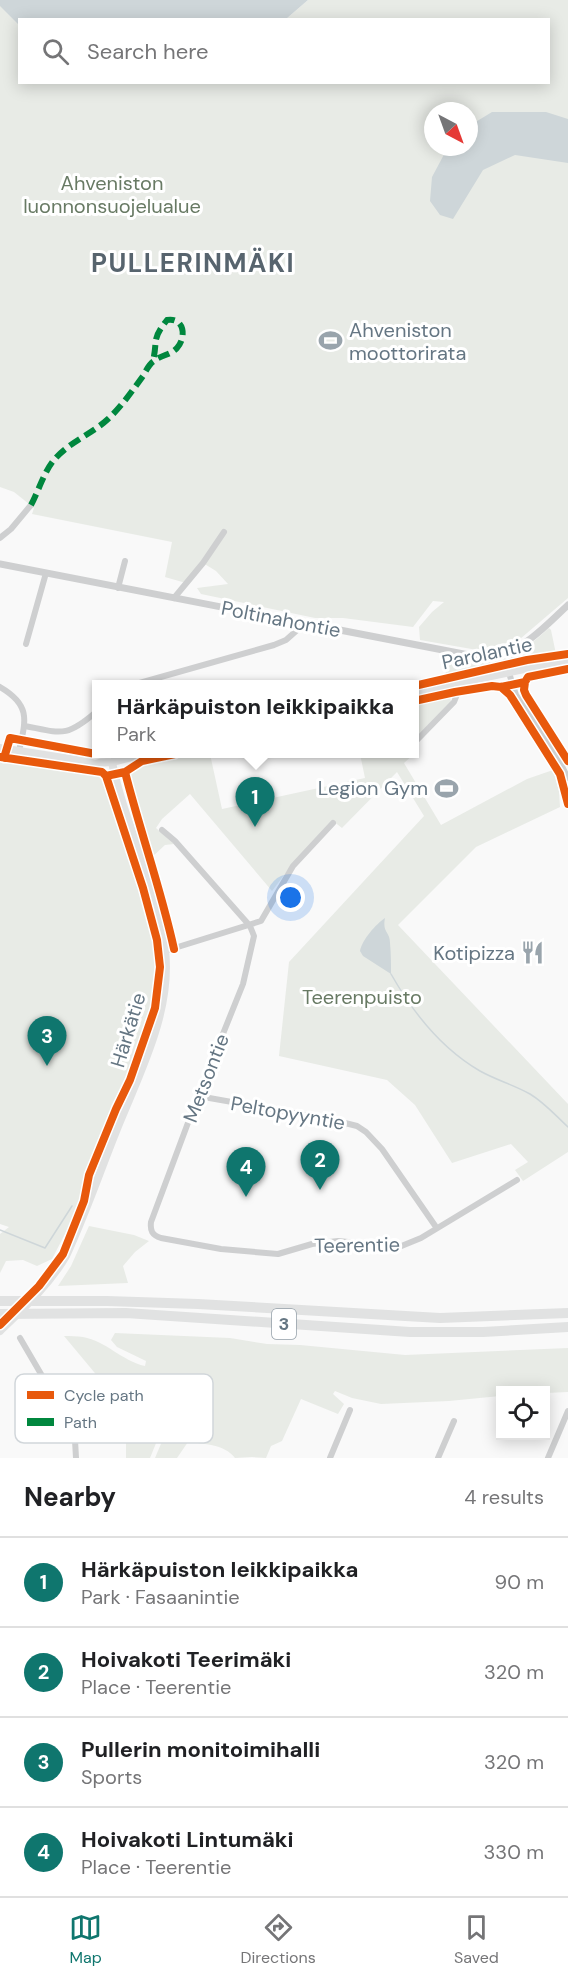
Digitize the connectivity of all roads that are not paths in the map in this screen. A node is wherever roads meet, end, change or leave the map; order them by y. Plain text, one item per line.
1 (31, 505) dead end
2 (224, 532) dead end
3 (0, 538) edge
4 (124, 561) dead end
5 (0, 564) edge
6 (46, 573) junction
7 (118, 588) junction
8 (174, 598) junction
9 (568, 605) edge
10 (304, 624) junction
11 (26, 644) dead end
12 (568, 660) edge
13 (509, 673) junction
14 (150, 680) edge
15 (453, 684) junction
16 (0, 687) edge
17 (419, 691) edge
18 (92, 715) edge
19 (25, 726) junction
20 (419, 738) edge
21 (0, 748) edge
22 (19, 751) junction
23 (126, 758) edge
24 (112, 762) junction
25 (565, 765) edge
26 (568, 778) edge
27 (333, 823) dead end
28 (162, 830) dead end
29 (250, 926) junction
30 (165, 951) junction
31 (198, 1096) junction
32 (517, 1180) dead end
33 (436, 1227) junction
34 (150, 1229) joint
35 (0, 1301) edge
36 (568, 1313) edge
37 (0, 1314) edge
38 (568, 1327) edge
39 (3, 1329) edge
40 (20, 1338) dead end
41 (41, 1374) edge
42 (350, 1410) dead end
43 (568, 1411) edge
44 (454, 1421) dead end
45 (75, 1443) edge
46 (76, 1458) edge
47 (330, 1458) edge
48 (438, 1458) edge
49 (548, 1458) edge

1 - 3 street
2 - 8 street
4 - 7 street
5 - 6 street, Poltinahontie
6 - 7 street, Poltinahontie
6 - 11 street
7 - 8 street, Poltinahontie
8 - 10 street, Poltinahontie
9 - 10 street, Poltinahontie
10 - 14 street
12 - 13 main road, Parolantie
13 - 15 main road, Parolantie
13 - 25 street
15 - 17 main road, Parolantie
15 - 20 street
16 - 19 street
18 - 19 street
19 - 22 street
21 - 22 main road
22 - 24 main road
23 - 24 main road
24 - 30 main road, Härkätie
25 - 26 street
27 - 29 street
28 - 29 street
29 - 30 street
29 - 31 street, Metsontie
30 - 39 main road, Härkätie
31 - 33 street, Peltopyyntie
31 - 34 street, Metsontie
32 - 33 street, Teerentie
33 - 34 street, Teerentie
35 - 36 highway, 3
37 - 38 highway, 3
40 - 41 street
42 - 47 street
43 - 49 street
44 - 48 street
45 - 46 street

